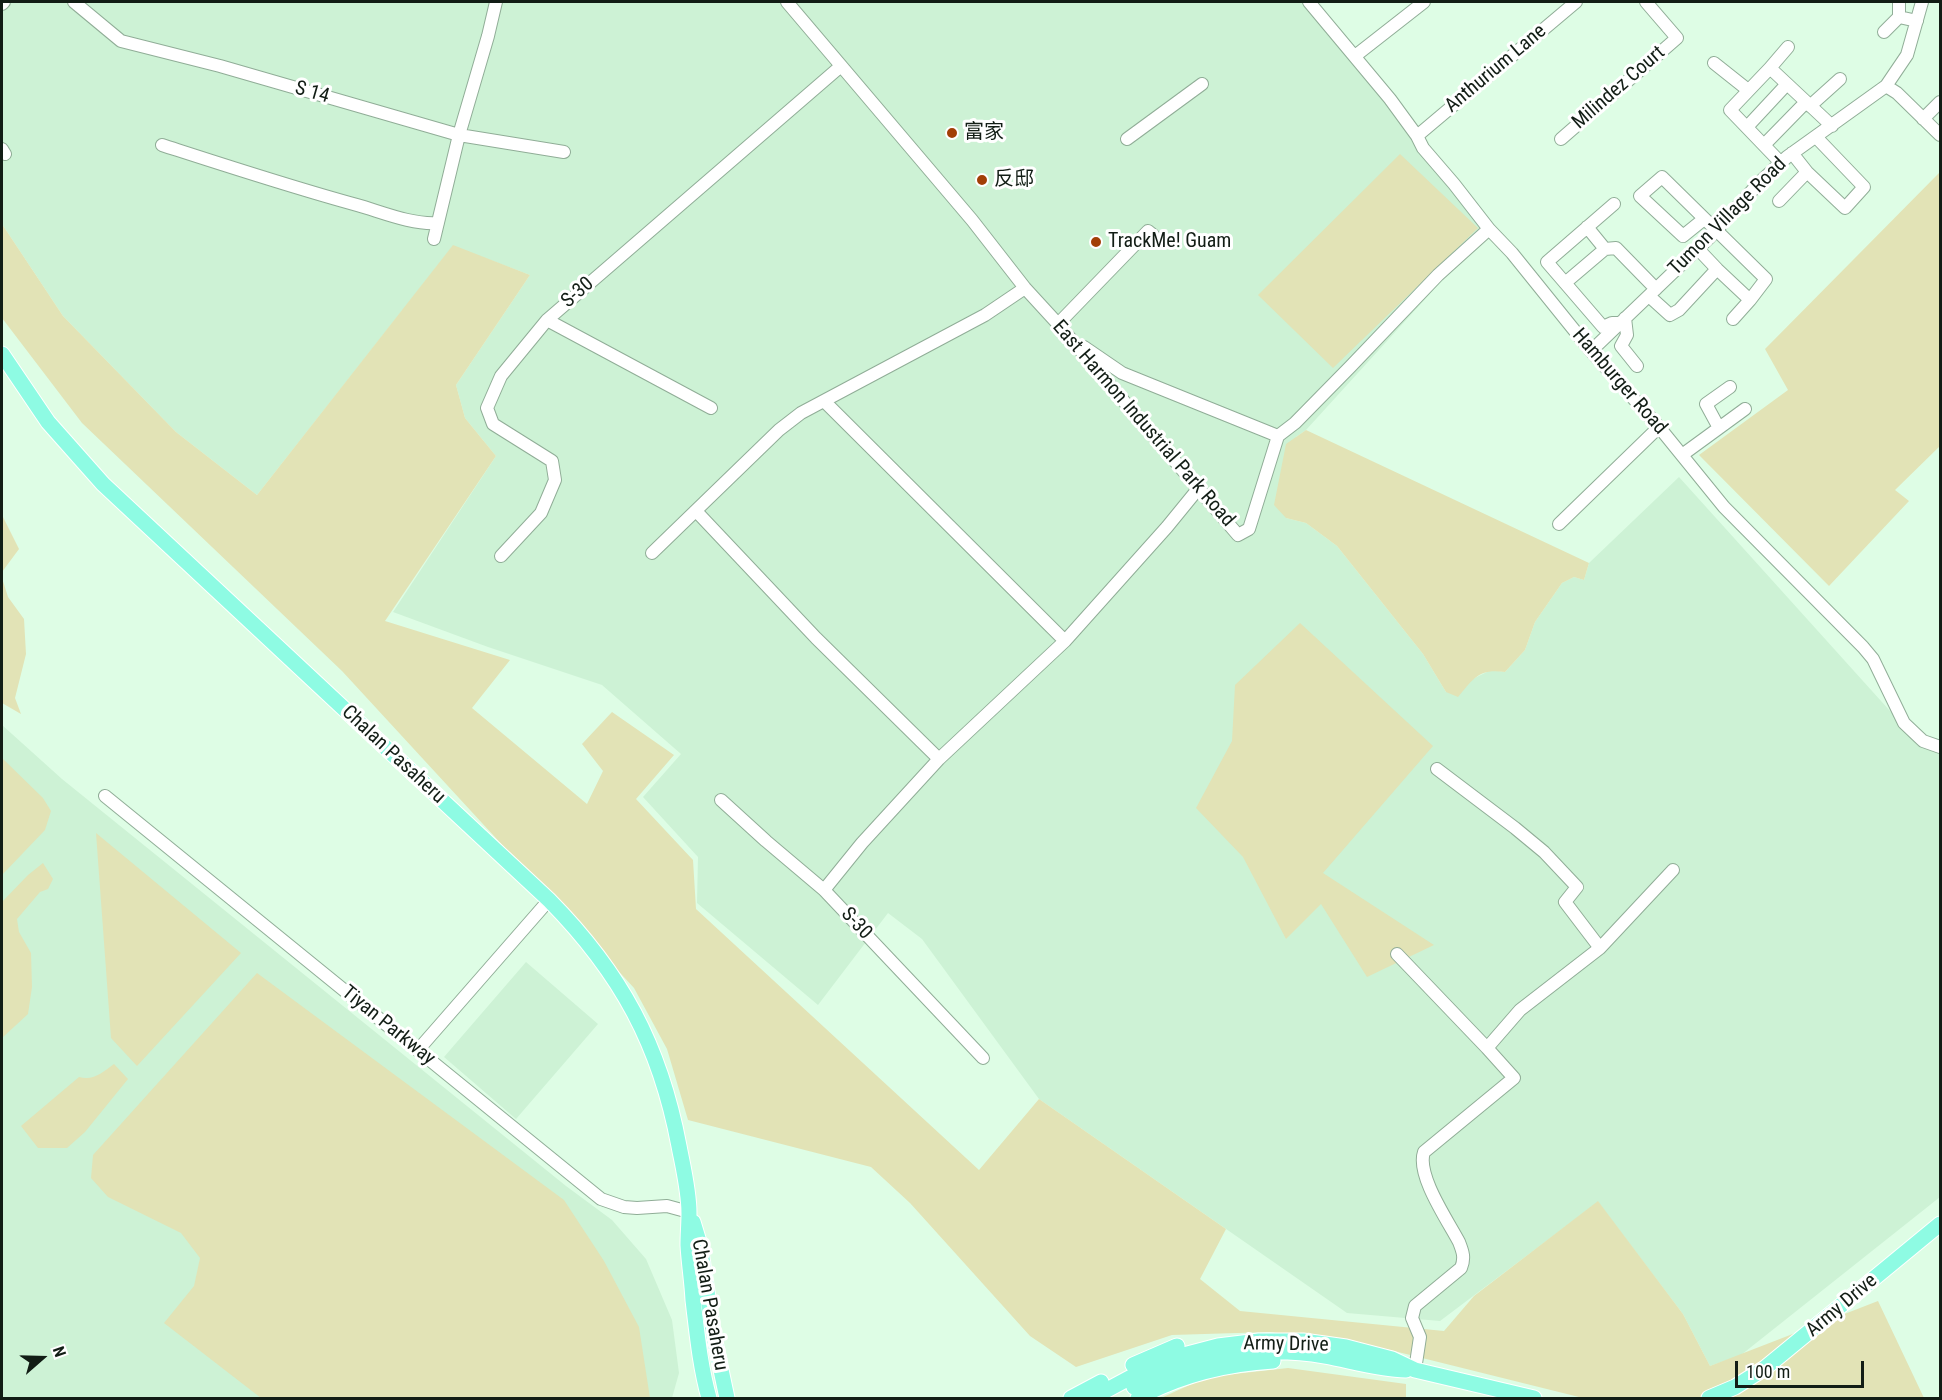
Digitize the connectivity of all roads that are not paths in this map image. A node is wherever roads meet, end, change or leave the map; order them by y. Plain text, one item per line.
1 (74, 2) edge
2 (496, 2) edge
3 (787, 2) edge
4 (1309, 2) edge
5 (1424, 2) edge
6 (1576, 2) edge
7 (1646, 2) edge
8 (1899, 2) edge
9 (1922, 2) edge
10 (1899, 17) junction
11 (1917, 21) junction
12 (1884, 32) dead end
13 (1788, 47) dead end
14 (1355, 56) junction
15 (1714, 63) dead end
16 (841, 66) junction
17 (1770, 68) junction
18 (1840, 79) dead end
19 (1202, 84) dead end
20 (1787, 84) junction
21 (1886, 86) junction
22 (1748, 90) junction
23 (1941, 102) edge
24 (1808, 104) junction
25 (1923, 119) junction
26 (1832, 126) junction
27 (1747, 127) junction
28 (459, 135) junction
29 (1941, 135) edge
30 (1417, 136) junction
31 (1816, 137) junction
32 (1126, 139) dead end
33 (1561, 139) dead end
34 (162, 145) dead end
35 (1764, 145) junction
36 (564, 152) dead end
37 (1792, 153) junction
38 (1781, 163) junction
39 (1808, 172) junction
40 (1779, 201) dead end
41 (1614, 204) dead end
42 (1704, 219) junction
43 (438, 223) junction
44 (1587, 227) junction
45 (1489, 229) junction
46 (1716, 230) junction
47 (1153, 235) dead end
48 (434, 239) dead end
49 (1605, 249) junction
50 (1698, 249) junction
51 (1717, 269) junction
52 (1565, 283) junction
53 (1025, 288) junction
54 (1652, 293) junction
55 (1750, 300) junction
56 (1733, 319) dead end
57 (547, 320) junction
58 (1622, 321) junction
59 (1058, 324) junction
60 (1591, 351) junction
61 (2, 354) edge
62 (1637, 366) dead end
63 (1730, 387) dead end
64 (824, 401) junction
65 (711, 408) dead end
66 (1745, 409) dead end
67 (1659, 428) junction
68 (1719, 428) junction
69 (1278, 436) junction
70 (1682, 454) junction
71 (1198, 489) junction
72 (696, 511) junction
73 (1559, 524) dead end
74 (652, 553) dead end
75 (501, 555) dead end
76 (1065, 641) junction
77 (1941, 747) edge
78 (939, 759) junction
79 (1437, 769) dead end
80 (105, 796) dead end
81 (721, 800) dead end
82 (1673, 870) dead end
83 (824, 890) junction
84 (549, 900) junction
85 (1600, 948) junction
86 (1397, 954) dead end
87 (1487, 1048) junction
88 (418, 1050) junction
89 (983, 1059) dead end
90 (689, 1212) junction
91 (1941, 1224) edge
92 (1369, 1359) junction
93 (1414, 1370) junction
94 (709, 1398) edge
95 (727, 1398) edge
96 (1071, 1398) edge
97 (1092, 1398) edge
98 (1114, 1398) edge
99 (1138, 1398) edge
100 (1534, 1398) edge
101 (1709, 1398) edge

1 - 28 street, S 14
2 - 28 street
3 - 16 street, East Harmon Industrial Park Road
4 - 14 street, Hamburger Road
5 - 14 street
6 - 30 street, Anthurium Lane
7 - 33 street, Milindez Court
8 - 10 street
9 - 11 street, Tumon Village Road
10 - 11 street
10 - 12 street
11 - 21 street, Tumon Village Road
13 - 17 street
14 - 30 street, Hamburger Road
15 - 22 street
16 - 53 street, East Harmon Industrial Park Road
16 - 57 street, S-30
17 - 20 street
17 - 22 street
18 - 24 street
19 - 32 street
20 - 24 street
20 - 27 street
21 - 25 street
21 - 26 street, Tumon Village Road
22 - 27 street
23 - 25 street
24 - 26 street
24 - 35 street
25 - 29 street
26 - 31 street, Tumon Village Road
27 - 35 street
28 - 36 street, S 14
28 - 43 street
30 - 45 street, Hamburger Road
31 - 37 street, Tumon Village Road
31 - 39 street
34 - 43 street
35 - 38 street
37 - 38 street, Tumon Village Road
37 - 39 street
38 - 46 street, Tumon Village Road
39 - 40 street
41 - 44 street
42 - 42 street
42 - 46 street
43 - 48 street
44 - 49 street
44 - 52 street
45 - 60 street, Hamburger Road
45 - 69 street
46 - 50 street, Tumon Village Road
46 - 55 street
47 - 59 street
49 - 52 street
49 - 54 street
50 - 51 street
50 - 54 street, Tumon Village Road
51 - 54 street
51 - 55 street
52 - 58 street
53 - 59 street, East Harmon Industrial Park Road
53 - 64 street
54 - 58 street, Tumon Village Road
55 - 56 street
57 - 65 street
57 - 75 street, S-30
58 - 60 street, Tumon Village Road
58 - 62 street
59 - 69 street
59 - 71 street, East Harmon Industrial Park Road
60 - 67 street, Hamburger Road
61 - 84 main road, Chalan Pasaheru
63 - 68 street
64 - 72 street
64 - 76 street
66 - 68 street
67 - 70 street, Hamburger Road
67 - 73 street
68 - 70 street
69 - 71 street, East Harmon Industrial Park Road
70 - 77 street, Hamburger Road
71 - 76 street
72 - 74 street
72 - 78 street
76 - 78 street
78 - 83 street
79 - 85 street
80 - 88 street, Tiyan Parkway
81 - 83 street, S-30
82 - 85 street
83 - 89 street, S-30
84 - 88 street
84 - 90 main road, Chalan Pasaheru
85 - 87 street
86 - 87 street
87 - 93 street
88 - 90 street, Tiyan Parkway
90 - 94 main road, Chalan Pasaheru
90 - 95 main road, Chalan Pasaheru
91 - 101 main road, Army Drive
92 - 93 main road, Army Drive
92 - 96 main road
92 - 97 main road, Army Drive
92 - 98 main road, Army Drive
92 - 99 main road
93 - 100 main road, Army Drive

